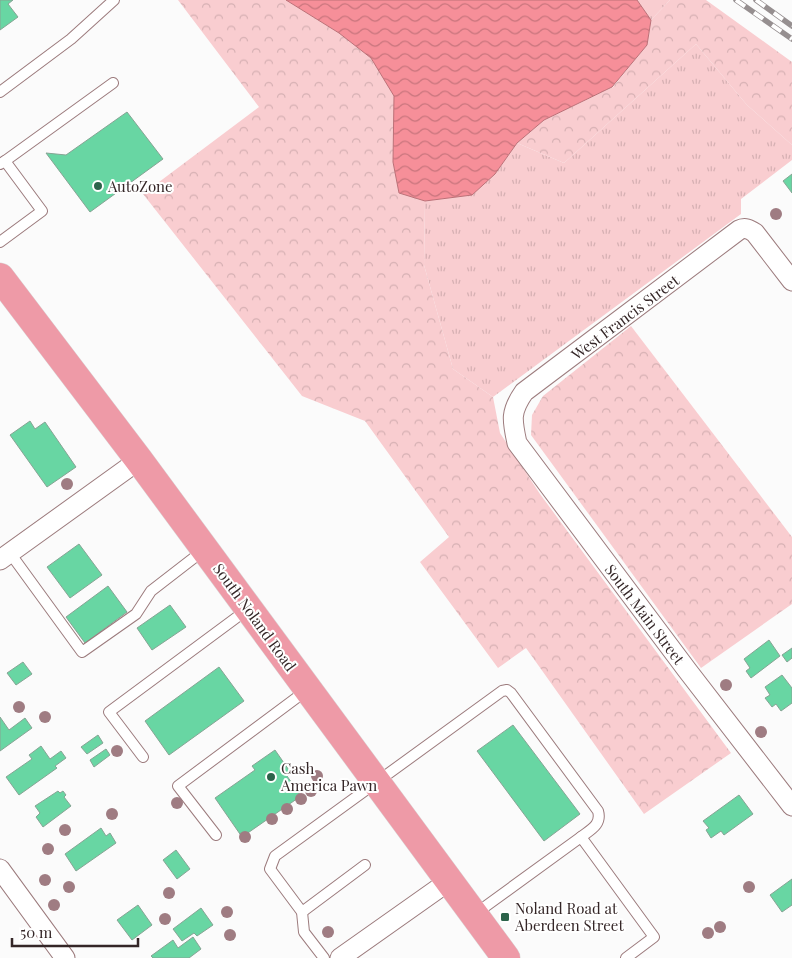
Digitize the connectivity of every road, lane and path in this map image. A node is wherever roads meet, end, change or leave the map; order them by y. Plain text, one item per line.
1 (114, 0) edge
2 (113, 83) dead end
3 (0, 92) edge
4 (2, 163) edge
5 (0, 242) edge
6 (0, 277) edge
7 (792, 281) edge
8 (513, 416) joint
9 (139, 460) junction
10 (205, 549) junction
11 (5, 557) edge
12 (249, 609) junction
13 (308, 689) junction
14 (143, 757) dead end
15 (377, 782) junction
16 (792, 806) edge
17 (216, 835) dead end
18 (581, 837) junction
19 (365, 865) dead end
20 (0, 869) edge
21 (449, 881) junction
22 (302, 912) junction
23 (474, 914) junction
24 (65, 958) edge
25 (324, 958) edge
26 (340, 958) edge
27 (506, 958) edge
28 (626, 958) edge

1 - 3 lane
2 - 4 lane
4 - 5 lane
6 - 9 main road, South Noland Road
7 - 8 street, West Francis Street
8 - 16 street, South Main Street
9 - 10 main road, South Noland Road
9 - 11 street
10 - 11 lane
10 - 12 main road, South Noland Road
12 - 13 main road, South Noland Road
12 - 14 lane
13 - 15 main road, South Noland Road
13 - 17 lane
15 - 18 lane
15 - 21 main road, South Noland Road
15 - 22 lane
18 - 23 lane
18 - 28 lane
19 - 22 lane
20 - 24 street
21 - 23 main road, South Noland Road
21 - 26 street
22 - 25 lane
23 - 27 main road, South Noland Road

